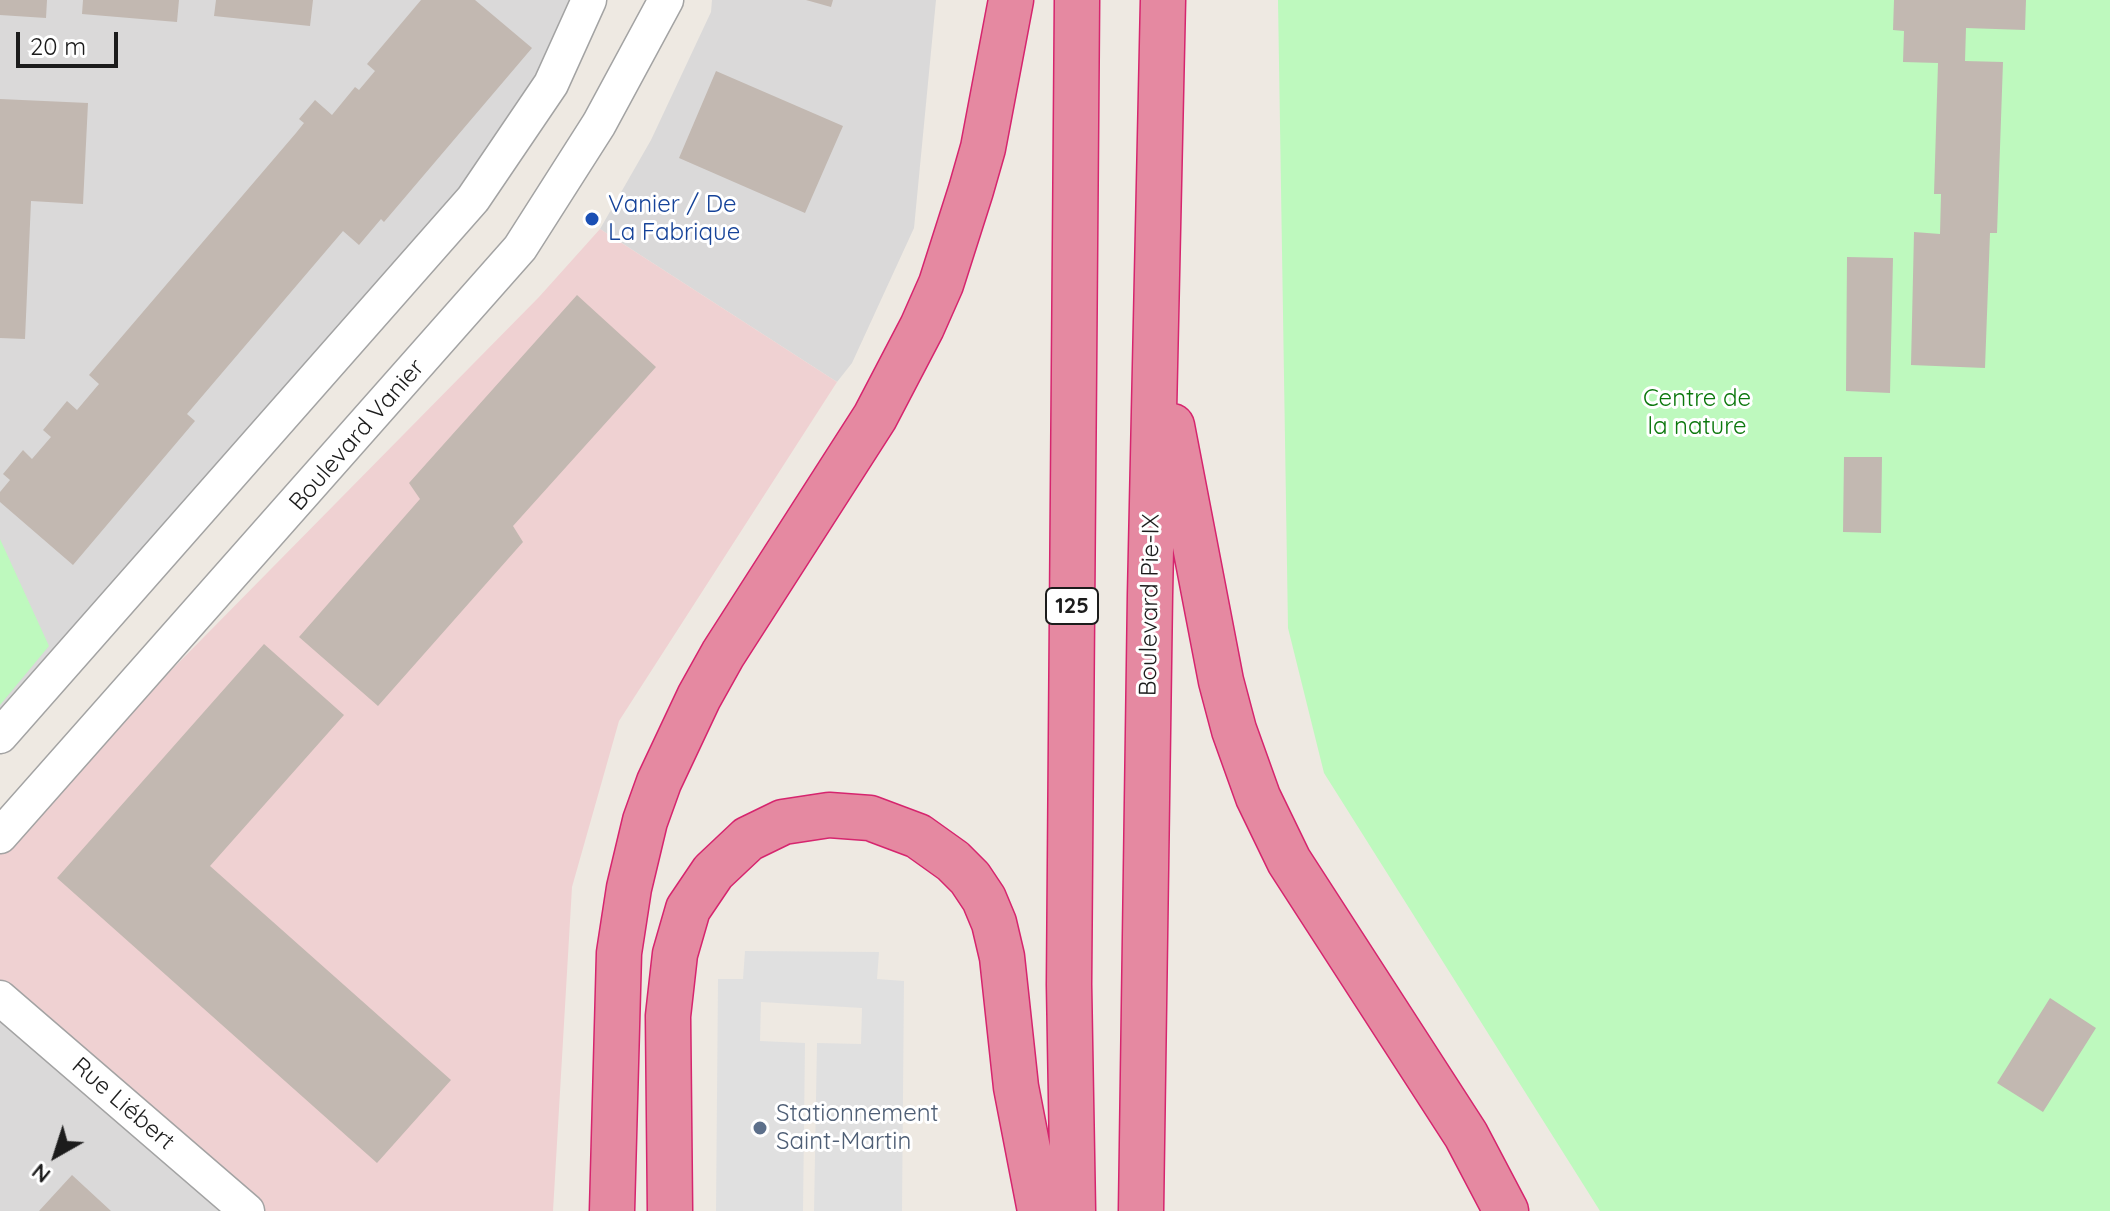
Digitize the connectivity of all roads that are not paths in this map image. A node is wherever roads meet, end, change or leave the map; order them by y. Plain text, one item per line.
1 (589, 0) edge
2 (666, 0) edge
3 (1011, 0) edge
4 (1077, 0) edge
5 (1163, 0) edge
6 (1155, 341) junction
7 (0, 736) edge
8 (0, 836) edge
9 (0, 998) edge
10 (242, 1209) edge
11 (612, 1211) edge
12 (670, 1211) edge
13 (1040, 1211) edge
14 (1073, 1211) edge
15 (1141, 1211) edge
16 (1506, 1211) edge

1 - 7 street
2 - 8 street, Boulevard Vanier
3 - 11 highway
4 - 14 highway, 125
5 - 6 highway, Boulevard Pie-IX
6 - 15 highway, Boulevard Pie-IX
6 - 16 highway
9 - 10 street, Rue Liébert
12 - 13 highway

